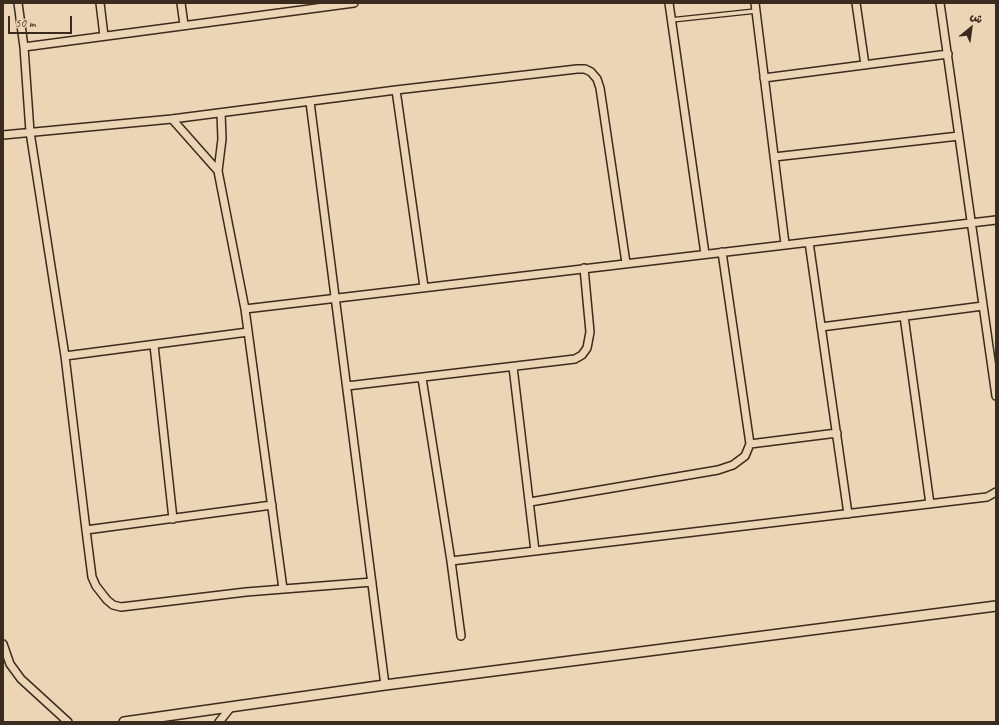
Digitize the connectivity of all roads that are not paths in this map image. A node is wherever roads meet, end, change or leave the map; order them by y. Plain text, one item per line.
1 (18, 3) edge
2 (100, 3) edge
3 (181, 3) edge
4 (354, 3) edge
5 (669, 3) edge
6 (755, 3) edge
7 (856, 3) edge
8 (940, 3) edge
9 (756, 11) junction
10 (671, 20) junction
11 (184, 25) junction
12 (104, 36) junction
13 (24, 46) junction
14 (948, 54) junction
15 (865, 65) junction
16 (764, 78) junction
17 (396, 90) junction
18 (310, 102) junction
19 (221, 113) junction
20 (172, 119) junction
21 (30, 132) junction
22 (3, 135) edge
23 (959, 136) junction
24 (774, 157) junction
25 (218, 171) junction
26 (996, 220) edge
27 (971, 222) junction
28 (809, 242) junction
29 (786, 244) junction
30 (722, 252) junction
31 (705, 254) junction
32 (626, 263) junction
33 (584, 268) junction
34 (424, 287) junction
35 (335, 298) junction
36 (983, 306) junction
37 (245, 309) junction
38 (904, 316) junction
39 (821, 327) junction
40 (248, 332) junction
41 (154, 345) junction
42 (65, 356) junction
43 (513, 367) junction
44 (422, 378) junction
45 (995, 380) edge
46 (347, 386) junction
47 (996, 396) edge
48 (837, 433) junction
49 (750, 444) junction
50 (996, 492) edge
51 (530, 502) junction
52 (930, 504) junction
53 (272, 505) junction
54 (848, 514) junction
55 (173, 519) junction
56 (86, 530) junction
57 (535, 551) junction
58 (451, 561) junction
59 (372, 582) junction
60 (283, 589) junction
61 (996, 606) edge
62 (461, 636) dead end
63 (3, 644) edge
64 (385, 685) junction
65 (231, 707) junction
66 (147, 721) edge
67 (68, 722) edge
68 (124, 722) edge
69 (219, 722) edge

1 - 13 street
2 - 12 street
3 - 11 street
4 - 11 street
5 - 10 street
6 - 9 street
7 - 15 street
8 - 14 street
9 - 10 lane
9 - 16 street
10 - 31 street
11 - 12 street
12 - 13 street
13 - 21 street
14 - 15 street
14 - 23 street
15 - 16 street
16 - 24 street
17 - 18 street
17 - 32 street
17 - 34 street
18 - 19 street
18 - 35 street
19 - 20 street
19 - 25 street
20 - 21 street
20 - 25 street
21 - 22 street
21 - 42 street
23 - 24 street
23 - 27 street
24 - 29 street
25 - 37 street
26 - 27 street
27 - 28 street
27 - 36 street
28 - 29 street
28 - 39 street
29 - 30 street
30 - 31 street
30 - 49 street
31 - 32 street
32 - 33 street
33 - 34 street
33 - 43 street
34 - 35 street
35 - 37 street
35 - 46 street
36 - 38 street
36 - 45 street
37 - 40 street
38 - 39 street
38 - 52 street
39 - 48 street
40 - 41 street
40 - 53 street
41 - 42 street
41 - 55 street
42 - 56 street
43 - 44 street
43 - 51 street
44 - 46 street
44 - 58 street
45 - 47 street
46 - 59 street
48 - 49 street
48 - 54 street
49 - 51 street
50 - 52 street
51 - 57 street
52 - 54 street
53 - 55 street
53 - 60 street
54 - 57 street
55 - 56 street
56 - 60 street
57 - 58 street
58 - 62 street
59 - 60 street
59 - 64 street
61 - 64 street
63 - 67 street
64 - 65 street
65 - 66 street
65 - 69 street
66 - 68 street

